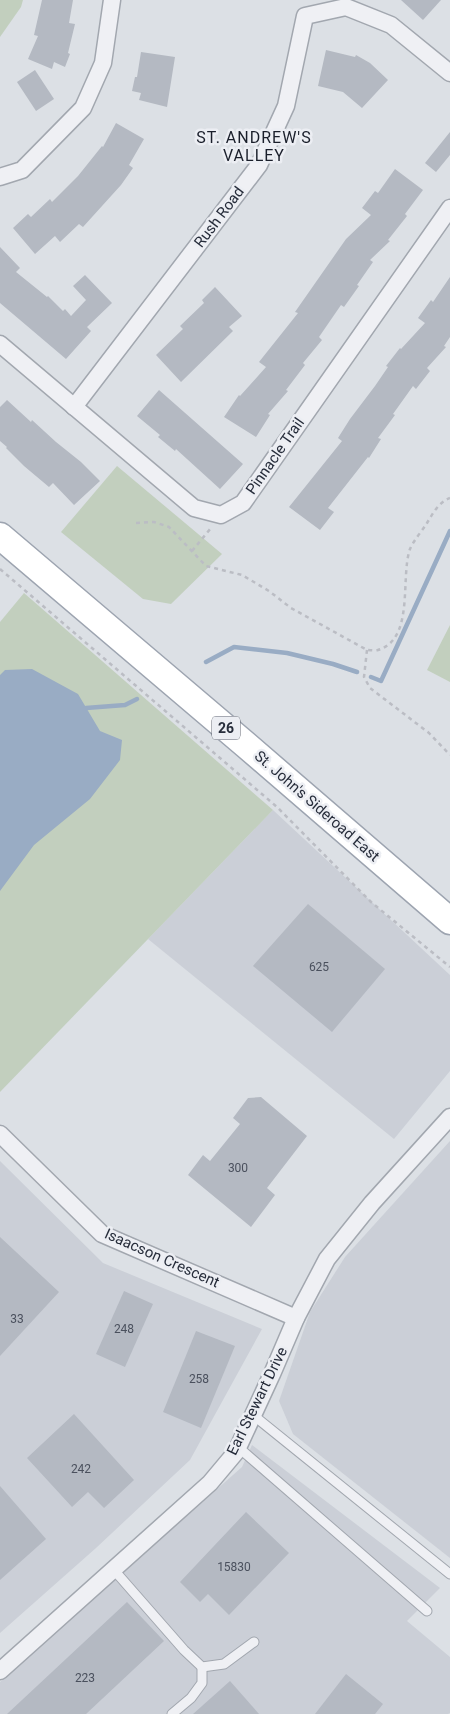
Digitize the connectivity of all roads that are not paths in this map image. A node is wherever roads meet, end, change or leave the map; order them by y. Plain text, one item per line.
1 (112, 0) edge
2 (450, 73) edge
3 (0, 177) edge
4 (450, 208) edge
5 (0, 344) edge
6 (74, 407) junction
7 (0, 536) edge
8 (450, 921) edge
9 (450, 1117) edge
10 (0, 1134) edge
11 (296, 1318) junction
12 (253, 1415) junction
13 (238, 1447) junction
14 (114, 1570) junction
15 (450, 1574) edge
16 (428, 1611) dead end
17 (254, 1642) dead end
18 (202, 1667) junction
19 (0, 1671) edge
20 (172, 1714) edge

1 - 3 street
2 - 6 street, Rush Road
4 - 6 street, Pinnacle Trail
5 - 6 street
7 - 8 main road, St. John's Sideroad East / 26
9 - 11 street, Earl Stewart Drive
10 - 11 street, Isaacson Crescent
11 - 12 street, Earl Stewart Drive
12 - 13 street, Earl Stewart Drive
12 - 15 lane
13 - 14 street, Earl Stewart Drive
13 - 16 lane
14 - 18 lane
14 - 19 street, Earl Stewart Drive
17 - 18 lane
18 - 20 lane

